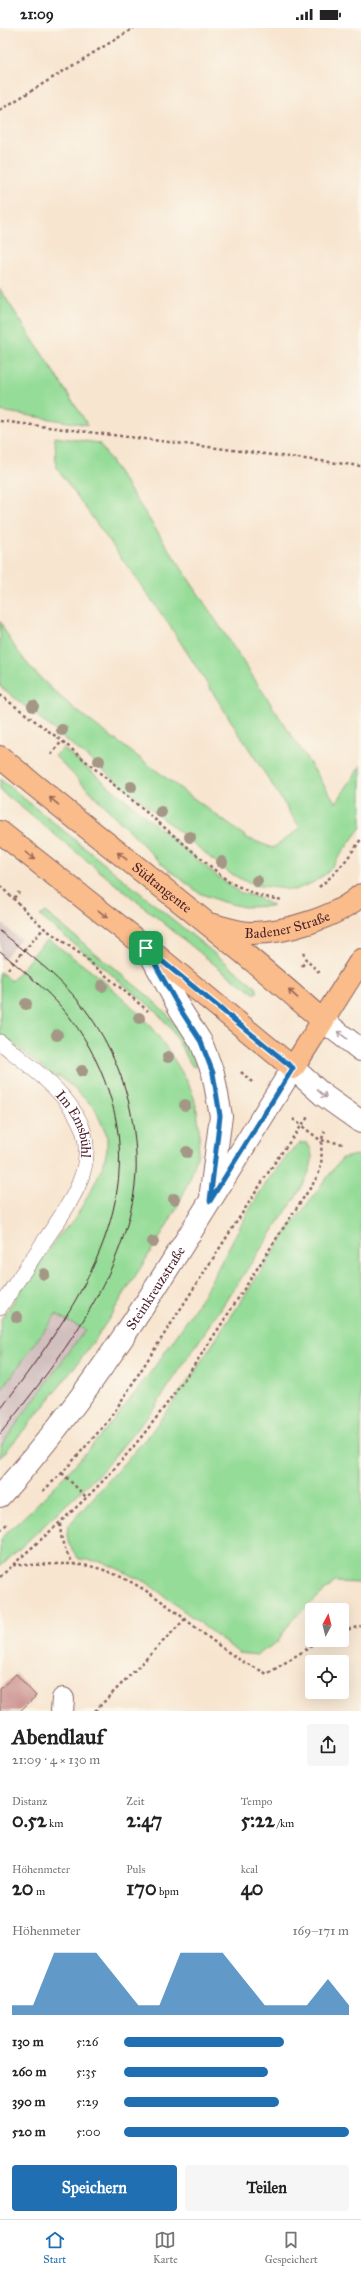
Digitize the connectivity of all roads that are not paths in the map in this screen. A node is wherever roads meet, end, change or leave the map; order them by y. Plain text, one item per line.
1 (0, 757) edge
2 (0, 832) edge
3 (361, 896) edge
4 (208, 924) junction
5 (146, 948) junction
6 (361, 960) edge
7 (322, 1020) junction
8 (0, 1042) edge
9 (361, 1050) edge
10 (293, 1068) junction
11 (361, 1122) edge
12 (210, 1201) junction
13 (0, 1307) edge
14 (0, 1496) edge

4 -> 1 main road, Südtangente
2 -> 5 main road
3 - 4 main road, Badener Straße
7 -> 4 main road, Südtangente
5 - 10 main road
5 - 12 street
6 - 7 main road
9 -> 7 street
7 - 10 main road
8 - 13 lane, Im Emsbühl
10 -> 11 street
10 - 12 street, Steinkreuzstraße
12 - 14 street, Steinkreuzstraße

